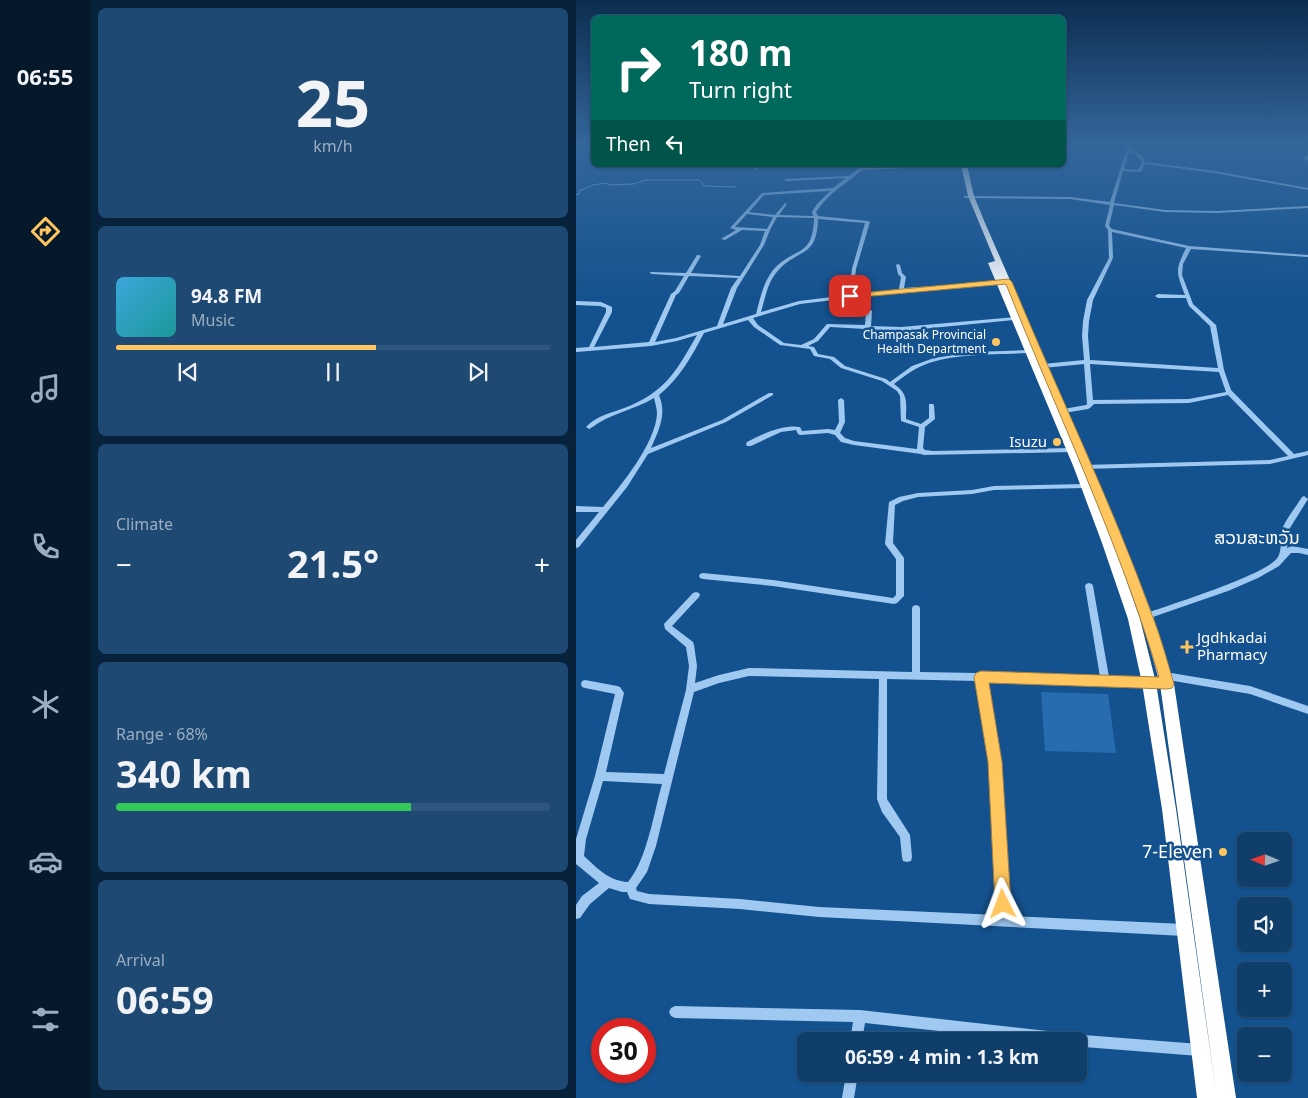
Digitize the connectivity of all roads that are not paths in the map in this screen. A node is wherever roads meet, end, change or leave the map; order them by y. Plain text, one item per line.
1 (761, 196) edge
2 (827, 196) edge
3 (968, 196) edge
4 (980, 196) edge
5 (1114, 196) edge
6 (785, 204) dead end
7 (1112, 204) junction
8 (1308, 207) edge
9 (745, 214) junction
10 (776, 216) junction
11 (788, 216) junction
12 (816, 217) junction
13 (772, 224) junction
14 (740, 229) junction
15 (768, 230) junction
16 (1110, 230) junction
17 (723, 239) dead end
18 (1189, 247) junction
19 (699, 256) dead end
20 (1308, 256) edge
21 (898, 265) dead end
22 (652, 274) dead end
23 (688, 274) junction
24 (740, 277) junction
25 (1004, 282) junction
26 (901, 290) junction
27 (850, 296) junction
28 (1158, 296) dead end
29 (1188, 297) junction
30 (576, 303) edge
31 (869, 311) dead end
32 (758, 315) junction
33 (750, 318) junction
34 (1014, 318) junction
35 (719, 327) junction
36 (868, 327) junction
37 (701, 333) junction
38 (651, 344) junction
39 (803, 346) junction
40 (591, 348) junction
41 (576, 350) edge
42 (1028, 351) junction
43 (1086, 362) junction
44 (1043, 366) junction
45 (1221, 370) junction
46 (891, 384) junction
47 (1229, 393) junction
48 (770, 394) dead end
49 (656, 396) junction
50 (841, 400) dead end
51 (1090, 403) junction
52 (931, 405) dead end
53 (1059, 411) junction
54 (922, 426) junction
55 (589, 427) dead end
56 (837, 433) junction
57 (749, 444) dead end
58 (1070, 450) junction
59 (645, 453) junction
60 (924, 453) junction
61 (1308, 453) edge
62 (1293, 457) junction
63 (1083, 467) junction
64 (1085, 486) junction
65 (1304, 500) dead end
66 (576, 508) edge
67 (605, 510) junction
68 (576, 545) edge
69 (1308, 552) edge
70 (1283, 554) junction
71 (703, 576) dead end
72 (1089, 586) dead end
73 (696, 595) dead end
74 (916, 608) dead end
75 (1147, 616) junction
76 (883, 675) junction
77 (916, 676) junction
78 (981, 677) junction
79 (1166, 680) junction
80 (1105, 682) junction
81 (1149, 683) junction
82 (585, 684) dead end
83 (690, 690) junction
84 (1308, 710) edge
85 (600, 776) junction
86 (666, 778) junction
87 (907, 857) dead end
88 (577, 858) edge
89 (607, 883) junction
90 (630, 887) junction
91 (576, 914) edge
92 (1004, 922) junction
93 (1184, 930) junction
94 (674, 1012) dead end
95 (860, 1016) junction
96 (857, 1032) edge
97 (1201, 1050) junction
98 (1219, 1052) junction
99 (851, 1082) edge
100 (848, 1098) edge
101 (1208, 1098) edge
102 (1226, 1098) edge

1 - 9 street
2 - 12 street
3 - 25 highway
4 - 7 street
5 - 7 street
6 - 10 street
7 - 8 street
7 - 16 street
9 - 10 street
9 - 14 street
10 - 11 street
10 - 13 street
11 - 12 street
11 - 13 street
12 - 27 street
12 - 32 street
13 - 15 street
14 - 15 street
14 - 17 street
15 - 24 street
16 - 18 street
16 - 43 street
18 - 20 street
18 - 29 street
19 - 23 street
21 - 26 street
22 - 23 street
23 - 24 street
23 - 38 street
24 - 35 street
25 - 26 street
25 - 34 highway
25 - 44 highway
26 - 27 street
27 - 32 street
28 - 29 street
29 - 45 street
30 - 40 street
31 - 36 street
32 - 33 street
33 - 35 street
33 - 39 street
34 - 36 street
34 - 42 highway
35 - 37 street
36 - 39 street
37 - 38 street
37 - 49 street
38 - 40 street
39 - 46 street
40 - 41 street
42 - 46 street
42 - 53 highway
43 - 44 street
43 - 45 street
43 - 51 street
44 - 53 highway
45 - 47 street
46 - 54 street
47 - 51 street
47 - 62 street
48 - 59 street
49 - 55 street
49 - 59 street
50 - 56 street
51 - 53 street
52 - 54 street
53 - 58 highway
53 - 63 highway
54 - 60 street
56 - 57 street
56 - 60 street
58 - 60 street
58 - 63 highway
59 - 67 street
61 - 62 street
62 - 63 street
63 - 64 highway
63 - 75 highway
64 - 71 street
64 - 81 highway
65 - 70 street
66 - 67 street
67 - 68 street
69 - 70 street
70 - 75 street
72 - 80 street
73 - 83 street
74 - 77 street
75 - 79 highway
76 - 77 street
76 - 83 street
76 - 87 street
77 - 78 street
78 - 80 street
78 - 92 street
79 - 81 street
79 - 84 street
79 - 98 highway
80 - 81 street
81 - 93 highway
82 - 85 street
83 - 86 street
85 - 86 street
85 - 88 street
86 - 90 street
88 - 89 street
89 - 90 street
89 - 91 street
90 - 92 street
92 - 93 street
93 - 97 highway
94 - 95 street
95 - 96 street
95 - 97 street
97 - 98 street
97 - 101 highway
98 - 102 highway
99 - 100 street

